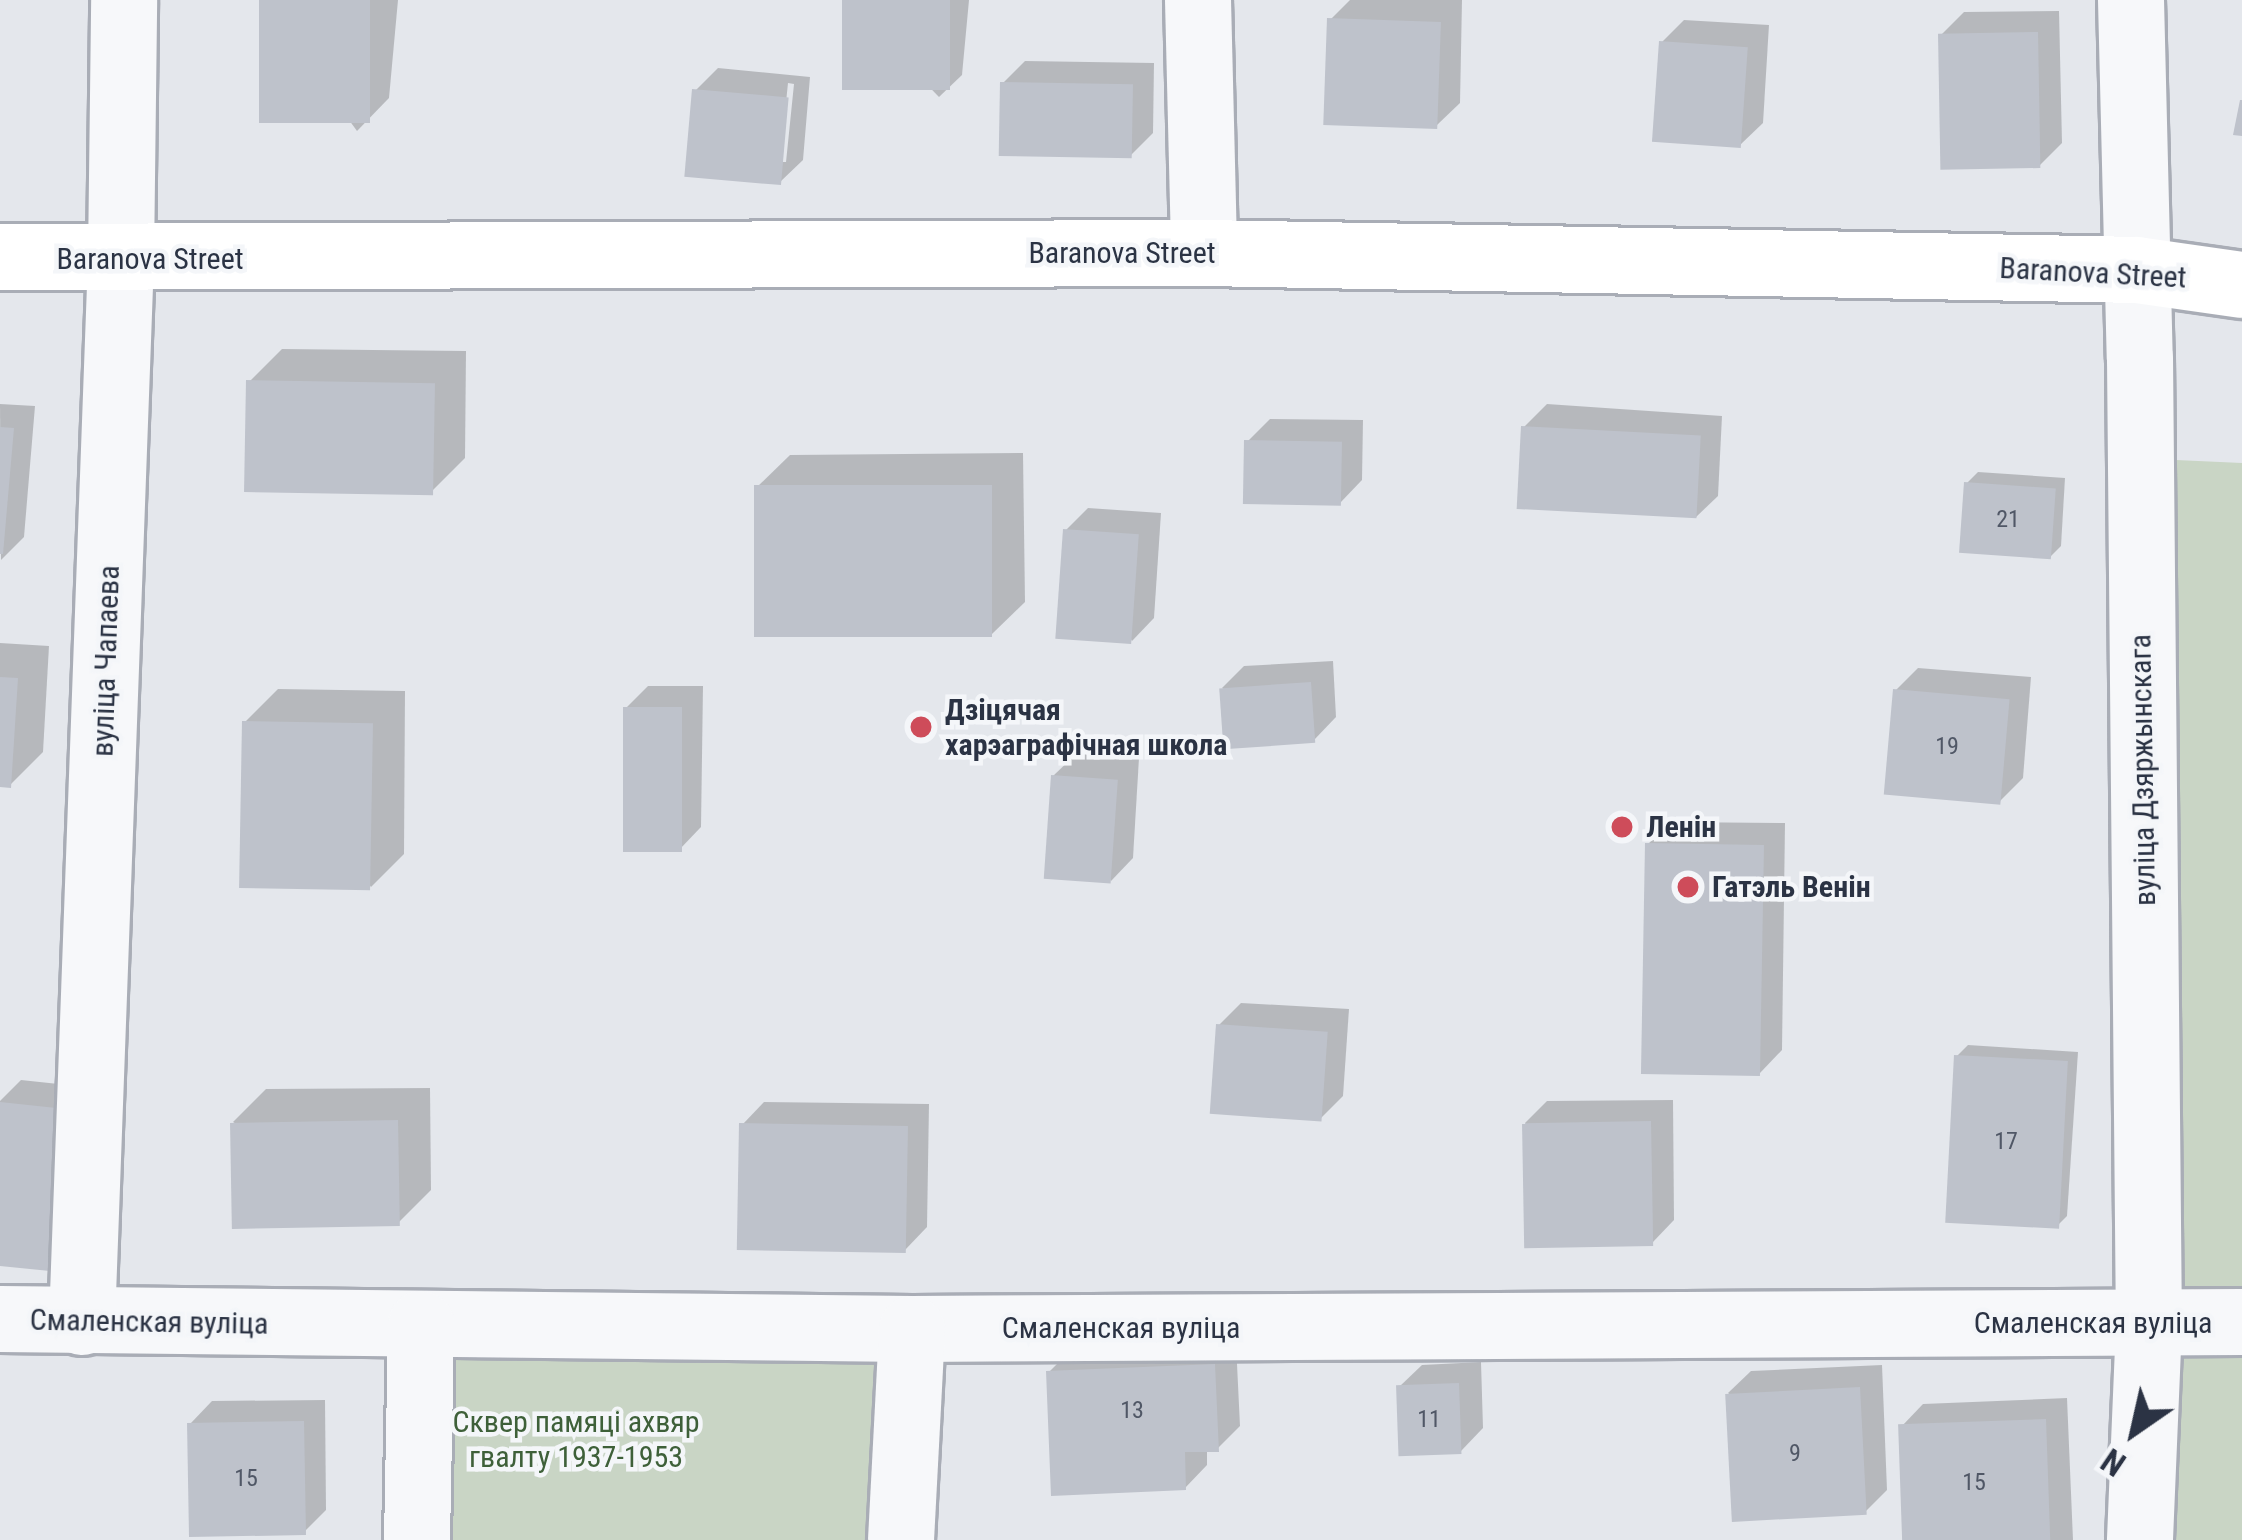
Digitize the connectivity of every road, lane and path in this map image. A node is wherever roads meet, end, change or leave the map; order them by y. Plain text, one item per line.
1 (124, 0) edge
2 (1198, 0) edge
3 (2131, 0) edge
4 (1204, 253) junction
5 (0, 257) edge
6 (121, 260) junction
7 (2137, 270) junction
8 (2242, 285) edge
9 (0, 1318) edge
10 (82, 1322) junction
11 (2242, 1322) edge
12 (421, 1324) junction
13 (2150, 1324) junction
14 (911, 1329) junction
15 (417, 1540) edge
16 (901, 1540) edge
17 (2140, 1540) edge

1 - 6 street, вуліца Чапаева
2 - 4 street
3 - 7 street, вуліца Дзяржынскага
4 - 6 main road, Baranova Street
4 - 7 main road, Baranova Street
5 - 6 main road, Baranova Street
6 - 10 street, вуліца Чапаева
7 - 8 main road, Baranova Street
7 - 13 street, вуліца Дзяржынскага
9 - 10 street, Смаленская вуліца
10 - 12 street, Смаленская вуліца
11 - 13 street, Смаленская вуліца
12 - 14 street, Смаленская вуліца
12 - 15 street
13 - 14 street, Смаленская вуліца
13 - 17 street, вуліца Дзяржынскага
14 - 16 street

